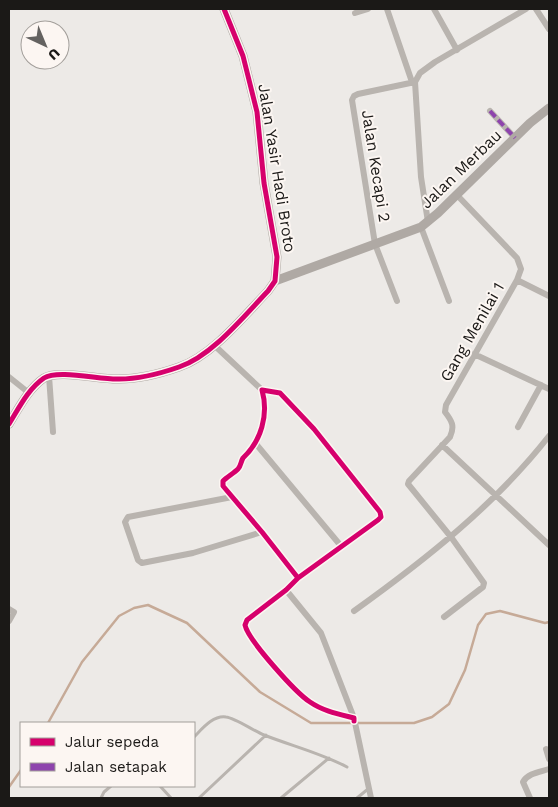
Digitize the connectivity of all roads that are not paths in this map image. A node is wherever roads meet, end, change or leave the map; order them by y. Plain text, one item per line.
1 (224, 9) edge
2 (368, 9) edge
3 (386, 9) edge
4 (434, 9) edge
5 (526, 9) edge
6 (536, 9) edge
7 (355, 13) dead end
8 (549, 29) edge
9 (457, 50) junction
10 (413, 82) junction
11 (549, 108) edge
12 (490, 111) dead end
13 (515, 138) junction
14 (456, 194) junction
15 (425, 224) junction
16 (375, 244) junction
17 (517, 280) junction
18 (275, 281) junction
19 (549, 296) edge
20 (397, 301) dead end
21 (449, 301) dead end
22 (214, 345) junction
23 (474, 354) junction
24 (49, 376) junction
25 (9, 377) edge
26 (541, 385) junction
27 (549, 389) edge
28 (262, 390) junction
29 (29, 393) junction
30 (9, 424) edge
31 (518, 427) dead end
32 (53, 432) dead end
33 (549, 437) edge
34 (256, 444) junction
35 (442, 445) junction
36 (496, 494) junction
37 (232, 497) junction
38 (262, 532) junction
39 (451, 537) junction
40 (341, 546) junction
41 (549, 546) edge
42 (298, 578) junction
43 (286, 590) junction
44 (9, 609) edge
45 (354, 611) dead end
46 (444, 618) dead end
47 (9, 621) edge
48 (354, 719) junction
49 (195, 735) edge
50 (266, 735) junction
51 (546, 748) dead end
52 (329, 758) junction
53 (549, 759) edge
54 (347, 767) dead end
55 (549, 769) edge
56 (110, 787) edge
57 (161, 787) edge
58 (369, 788) junction
59 (101, 798) edge
60 (171, 798) edge
61 (198, 798) edge
62 (281, 798) edge
63 (357, 798) edge
64 (372, 798) edge
65 (530, 798) edge

1 - 18 street, Jalan Yasir Hadi Broto
2 - 7 street
3 - 10 street
4 - 9 street
5 - 9 street
6 - 8 street
9 - 10 street
10 - 15 street
10 - 16 street, Jalan Kecapi 2
11 - 13 street, Jalan Merbau
12 - 13 street
13 - 14 street, Jalan Merbau
14 - 15 street, Jalan Merbau
14 - 17 street, Gang Menilai 1
15 - 16 street, Jalan Merbau
15 - 21 street
16 - 18 street, Jalan Merbau
16 - 20 street
17 - 19 street
17 - 23 street, Gang Menilai 1
18 - 22 street
22 - 24 street
22 - 28 street
23 - 26 street
23 - 35 street, Gang Menilai 1
24 - 29 street
24 - 32 street
25 - 29 street
26 - 27 street
26 - 31 street
28 - 34 street
28 - 40 street
29 - 30 street
33 - 36 street
34 - 37 street
34 - 40 street
35 - 36 street
35 - 39 street, Gang Menilai 1
36 - 39 street
36 - 41 street
37 - 38 street
37 - 38 street
38 - 42 street
39 - 45 street
39 - 46 street
40 - 42 street
42 - 43 street
43 - 48 street
43 - 48 street
44 - 47 street
48 - 58 street
49 - 50 lane
50 - 52 lane
50 - 61 lane
51 - 53 street
52 - 54 lane
52 - 62 lane
55 - 65 street
56 - 59 lane
57 - 60 lane
58 - 63 lane
58 - 64 street

